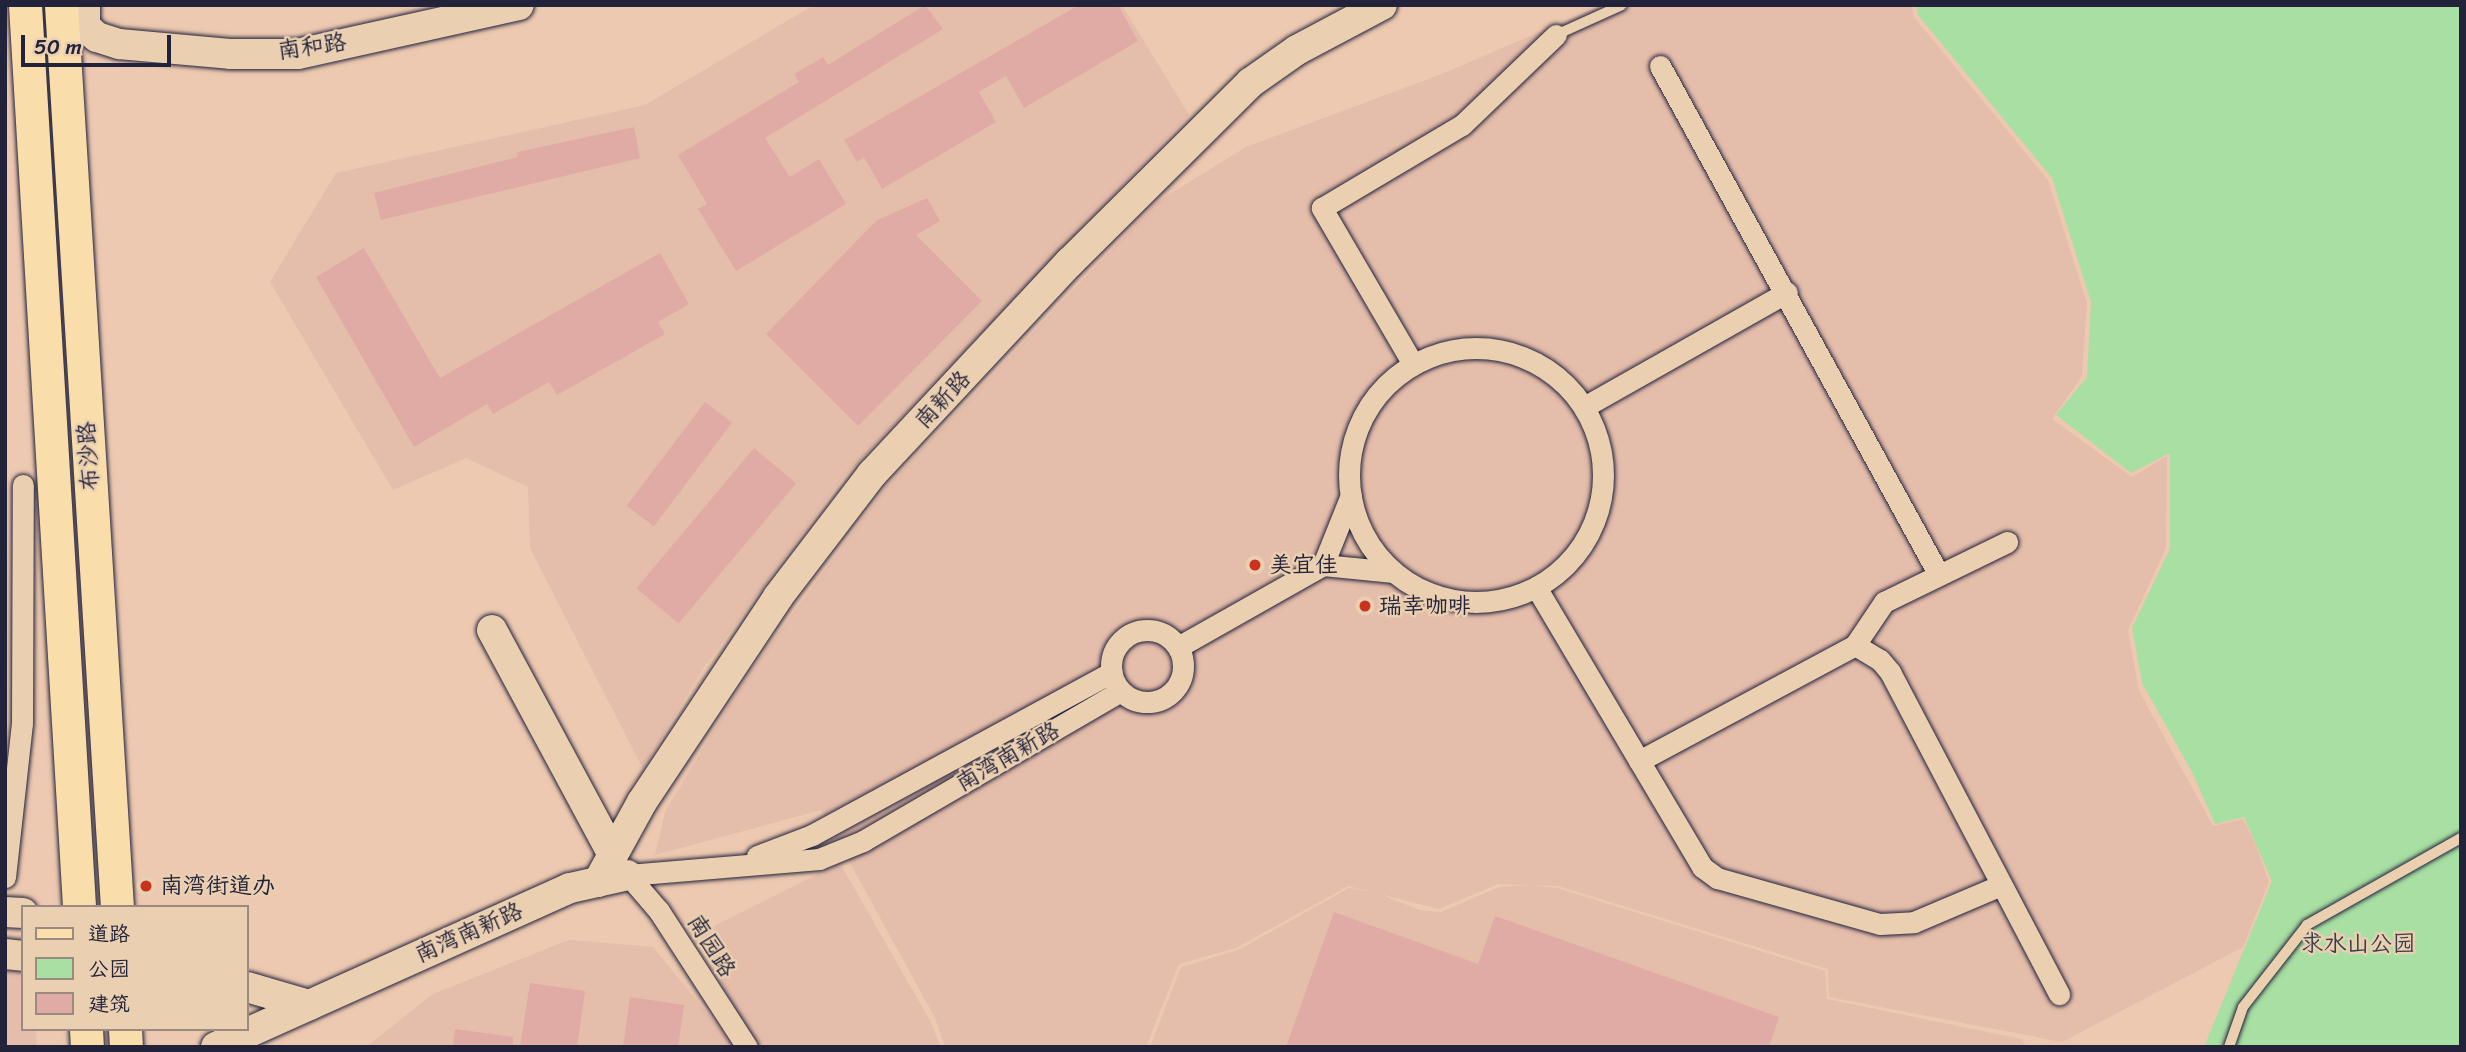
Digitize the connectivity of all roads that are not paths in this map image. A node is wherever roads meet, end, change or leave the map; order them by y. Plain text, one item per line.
1 (24, 5) edge
2 (61, 5) edge
3 (85, 5) edge
4 (519, 5) edge
5 (1382, 5) edge
6 (1622, 5) edge
7 (1556, 35) joint
8 (1660, 66) dead end
9 (1787, 292) junction
10 (1413, 364) junction
11 (1584, 407) junction
12 (27, 483) edge
13 (1351, 494) junction
14 (2007, 542) dead end
15 (1323, 565) junction
16 (1394, 572) junction
17 (1939, 575) junction
18 (1536, 587) junction
19 (492, 630) dead end
20 (1855, 645) junction
21 (1178, 647) junction
22 (1117, 682) junction
23 (1639, 761) junction
24 (2461, 838) edge
25 (734, 864) junction
26 (621, 865) junction
27 (5, 877) edge
28 (2001, 885) junction
29 (79, 905) edge
30 (117, 905) edge
31 (257, 988) edge
32 (2059, 994) dead end
33 (309, 1005) junction
34 (216, 1047) edge
35 (747, 1047) edge
36 (2229, 1047) edge

1 - 12 main road, 布沙路
2 - 30 main road, 布沙路
3 - 4 street, 南和路
5 - 26 street, 南新路
6 - 7 lane
7 - 10 street
8 - 9 street
9 - 11 street
9 - 17 street
10 - 11 street
10 - 13 street
11 - 18 street
12 - 27 street
12 - 29 main road, 布沙路
13 - 15 street
13 - 16 street
14 - 17 street
15 - 16 street
15 - 21 street
16 - 18 street
17 - 20 street
18 - 23 street
19 - 26 street
20 - 23 street
20 - 28 street
21 - 22 street
21 - 22 street
22 - 25 street, 南湾南新路
22 - 25 street, 南湾南新路
23 - 28 street
24 - 36 lane
25 - 26 street, 南湾南新路
26 - 33 street, 南湾南新路
26 - 35 street, 南园路
28 - 32 street
31 - 33 street
33 - 34 street, 南湾南新路

